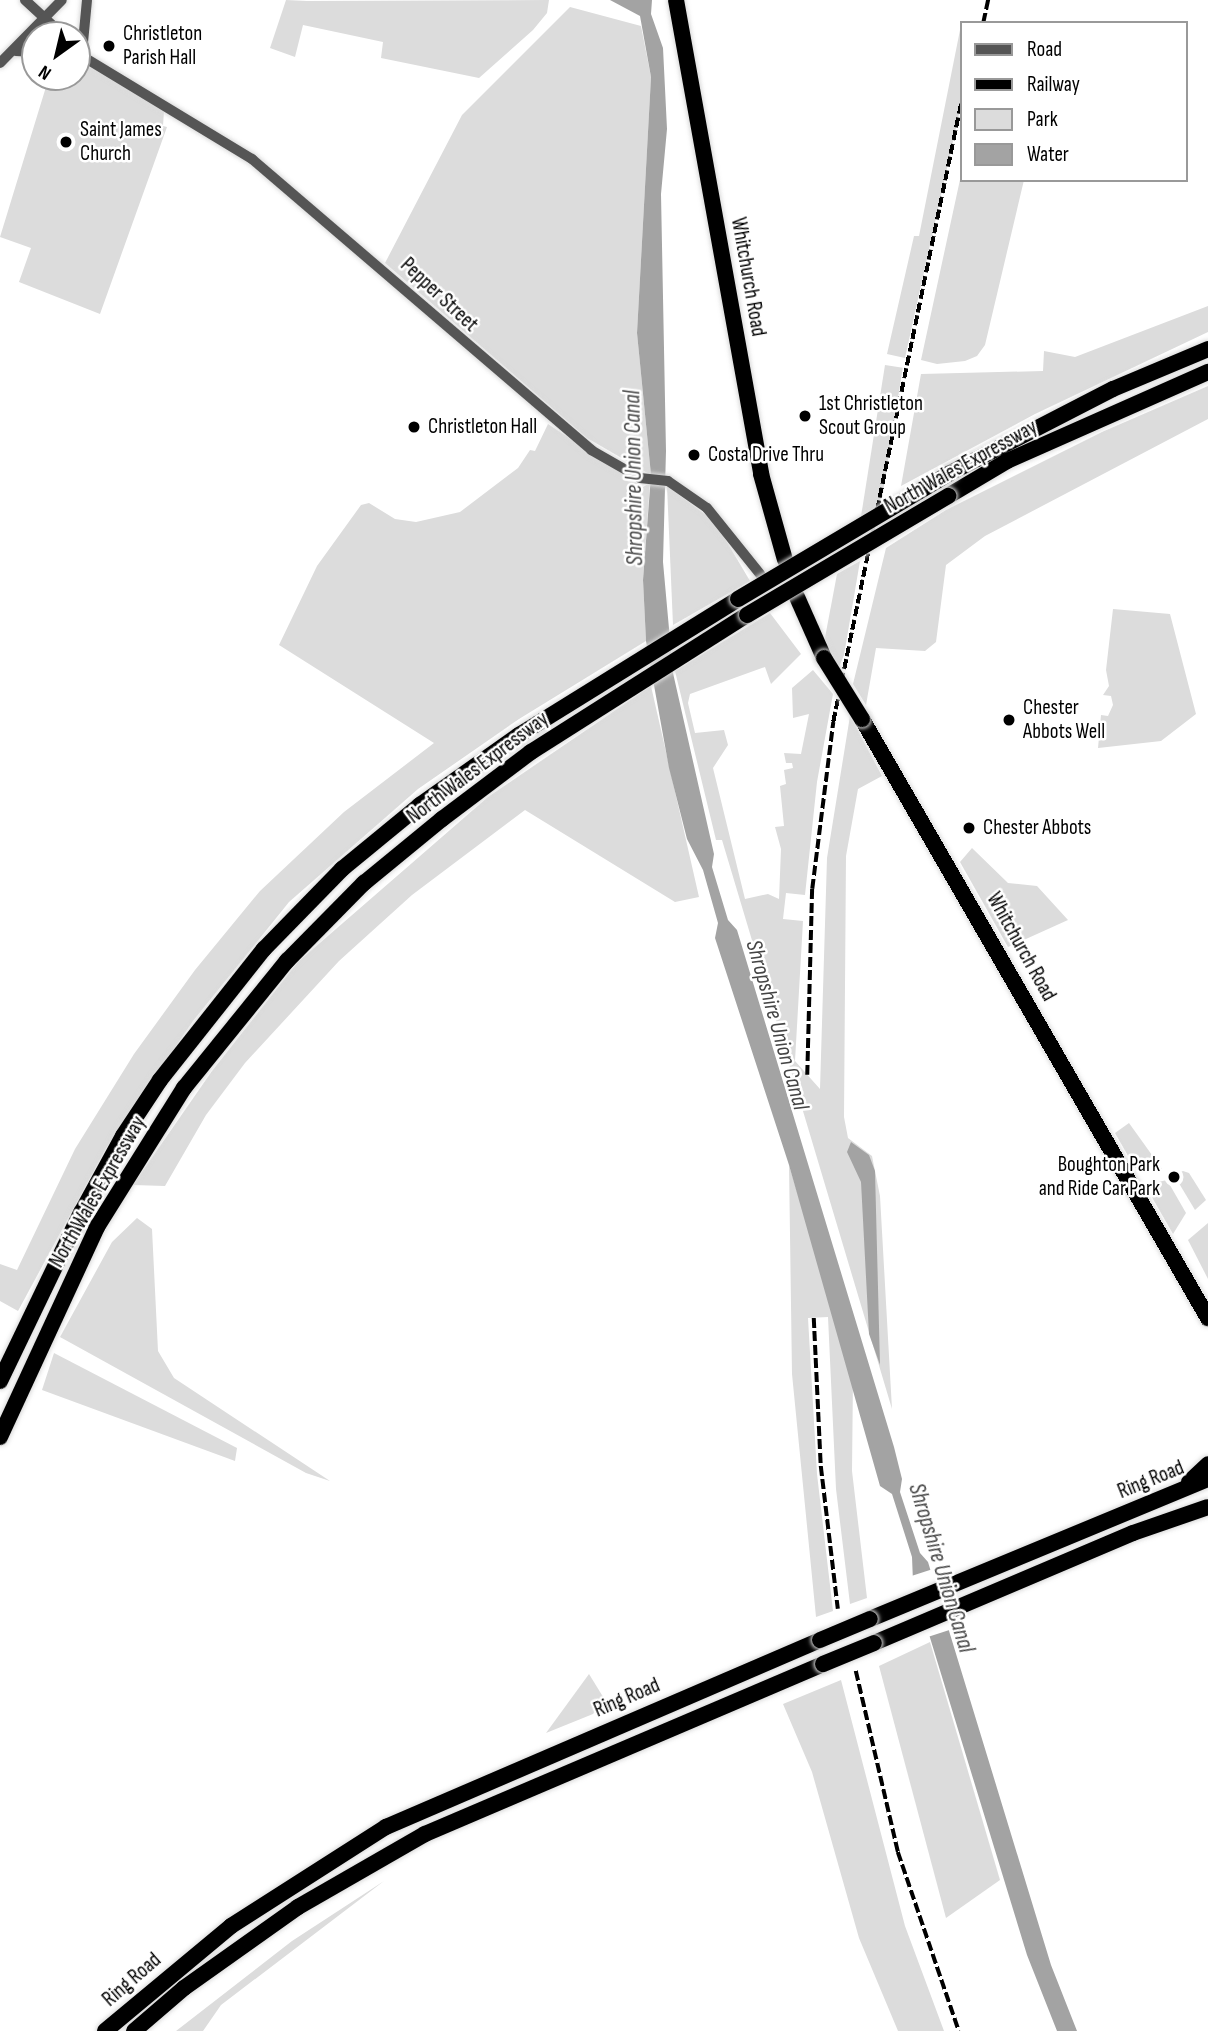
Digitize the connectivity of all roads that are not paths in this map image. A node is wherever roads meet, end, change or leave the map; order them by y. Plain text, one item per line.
1 (25, 0) edge
2 (62, 0) edge
3 (87, 0) edge
4 (676, 0) edge
5 (46, 18) junction
6 (49, 21) edge
7 (84, 21) edge
8 (16, 51) junction
9 (21, 51) edge
10 (91, 58) edge
11 (0, 63) edge
12 (1208, 349) edge
13 (1208, 372) edge
14 (785, 560) dead end
15 (760, 574) dead end
16 (797, 597) dead end
17 (1208, 1318) edge
18 (0, 1381) edge
19 (0, 1437) edge
20 (1208, 1464) edge
21 (1208, 1479) edge
22 (1182, 1489) junction
23 (1208, 1507) edge
24 (105, 2031) edge
25 (134, 2031) edge

1 - 5 street
2 - 5 street
3 - 7 street
4 - 14 highway, Whitchurch Road
5 - 6 street
5 - 8 street
8 - 9 street
8 - 11 street
10 - 15 street, Pepper Street
12 - 18 highway, North Wales Expressway, bridge
13 - 19 highway, North Wales Expressway, bridge
16 - 17 highway, Whitchurch Road, bridge
20 - 22 highway
21 - 22 highway, Ring Road
22 - 24 highway, Ring Road, bridge
23 - 25 highway, Ring Road, bridge

